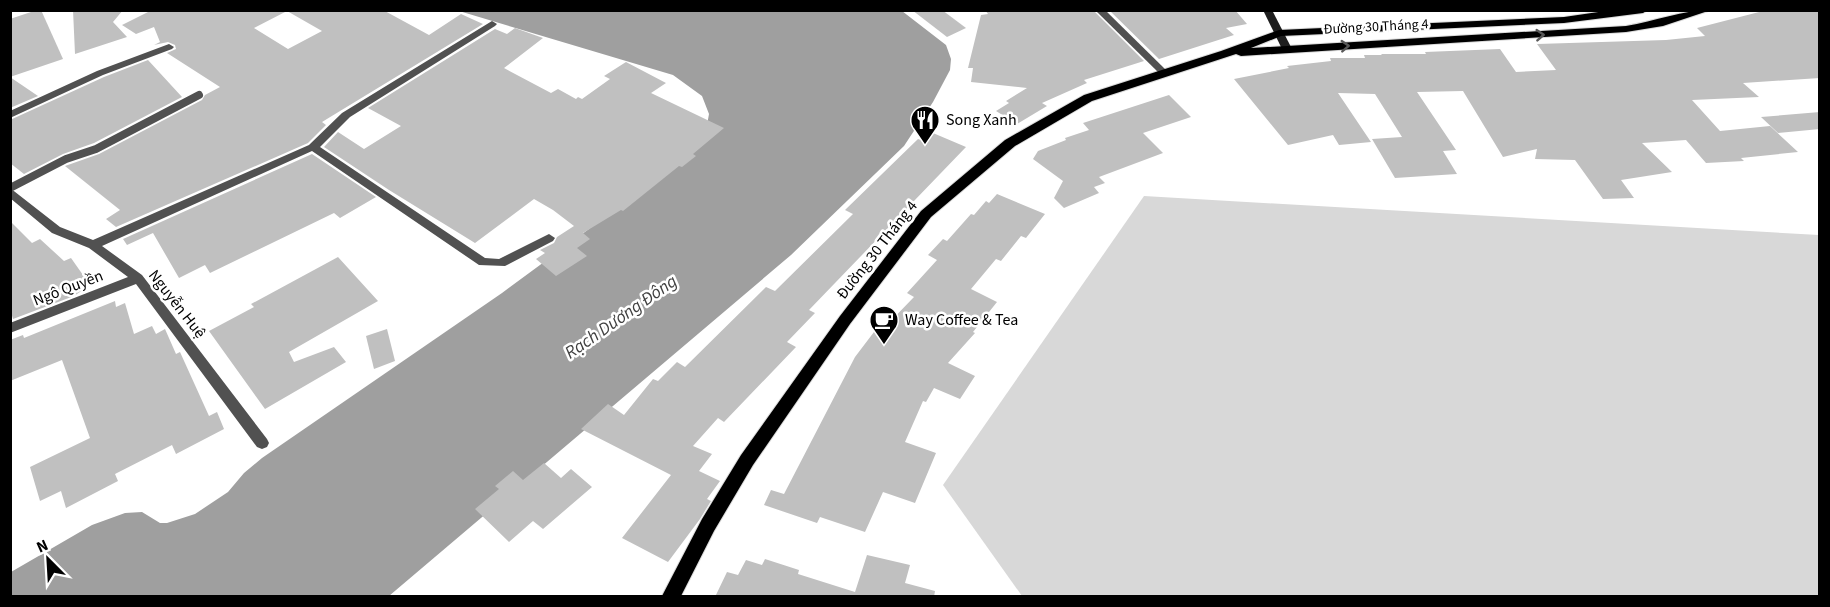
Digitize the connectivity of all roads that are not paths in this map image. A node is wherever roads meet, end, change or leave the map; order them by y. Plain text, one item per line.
1 (1099, 10) edge
2 (1267, 10) edge
3 (1644, 10) edge
4 (1706, 10) edge
5 (492, 24) dead end
6 (1468, 24) junction
7 (1659, 24) junction
8 (1279, 33) junction
9 (1479, 38) junction
10 (170, 47) dead end
11 (1287, 49) junction
12 (1225, 54) junction
13 (1164, 73) junction
14 (199, 95) dead end
15 (10, 115) edge
16 (313, 147) junction
17 (10, 190) edge
18 (549, 238) dead end
19 (93, 245) junction
20 (138, 279) junction
21 (10, 328) edge
22 (262, 443) dead end
23 (671, 597) edge

1 - 13 street
2 - 8 main road
3 - 6 main road, Đường 30 Tháng 4
3 - 7 main road
4 - 7 main road, Đường 30 Tháng 4
5 - 16 street
6 - 8 main road, Đường 30 Tháng 4
6 - 9 main road
9 -> 7 main road, Đường 30 Tháng 4
8 - 11 main road
8 - 12 main road, Đường 30 Tháng 4
11 -> 9 main road, Đường 30 Tháng 4
10 - 15 street
11 - 12 main road, Đường 30 Tháng 4
12 - 13 main road, Đường 30 Tháng 4
13 - 23 main road, Đường 30 Tháng 4
14 - 17 lane
16 - 18 street
16 - 19 street
17 - 19 street, Nguyễn Huệ
19 - 20 street, Nguyễn Huệ
20 - 21 street, Ngô Quyền
20 - 22 street, Nguyễn Huệ

